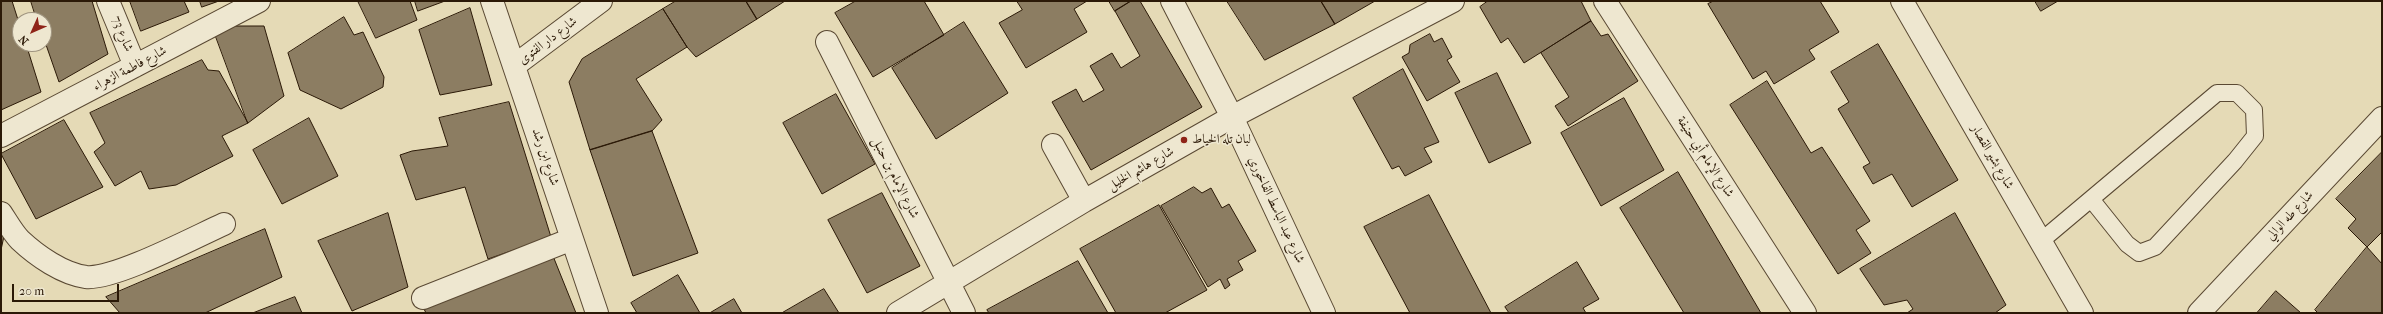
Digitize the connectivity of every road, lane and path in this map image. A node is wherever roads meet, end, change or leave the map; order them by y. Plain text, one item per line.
1 (108, 1) edge
2 (259, 1) edge
3 (492, 1) edge
4 (601, 1) edge
5 (1172, 1) edge
6 (1453, 1) edge
7 (1605, 1) edge
8 (1902, 1) edge
9 (827, 42) dead end
10 (135, 66) junction
11 (514, 66) junction
12 (1232, 117) junction
13 (2382, 118) edge
14 (1, 136) edge
15 (1053, 145) dead end
16 (2091, 199) junction
17 (1084, 201) junction
18 (1, 213) edge
19 (224, 224) dead end
20 (572, 239) junction
21 (2041, 241) junction
22 (949, 284) junction
23 (424, 298) dead end
24 (597, 313) edge
25 (898, 313) edge
26 (964, 313) edge
27 (1324, 313) edge
28 (1805, 313) edge
29 (2082, 313) edge
30 (2199, 313) edge

1 - 10 street, شارع 73
2 - 10 street, شارع فاطمة الزهراء
3 - 11 street, شارع ابن رشد
4 - 11 street, شارع دار الفتوى
5 - 12 street, شارع عبد الباسط الفاخوري
6 - 12 street, شارع هاشم الخليل
7 - 28 street, شارع الإمام أبي حنيفة
8 - 21 street, شارع بشير القصار
9 - 22 street, شارع الإمام بن حنبل
10 - 14 street, شارع فاطمة الزهراء
11 - 20 street, شارع ابن رشد
12 - 17 street, شارع هاشم الخليل
12 - 27 street, شارع عبد الباسط الفاخوري
13 - 30 street, شارع طه الوالي
15 - 17 street
16 - 16 lane
16 - 21 lane
17 - 22 street, شارع هاشم الخليل
18 - 19 street
20 - 23 street
20 - 24 street, شارع ابن رشد
21 - 29 street, شارع بشير القصار
22 - 25 street, شارع هاشم الخليل
22 - 26 street, شارع الإمام بن حنبل

